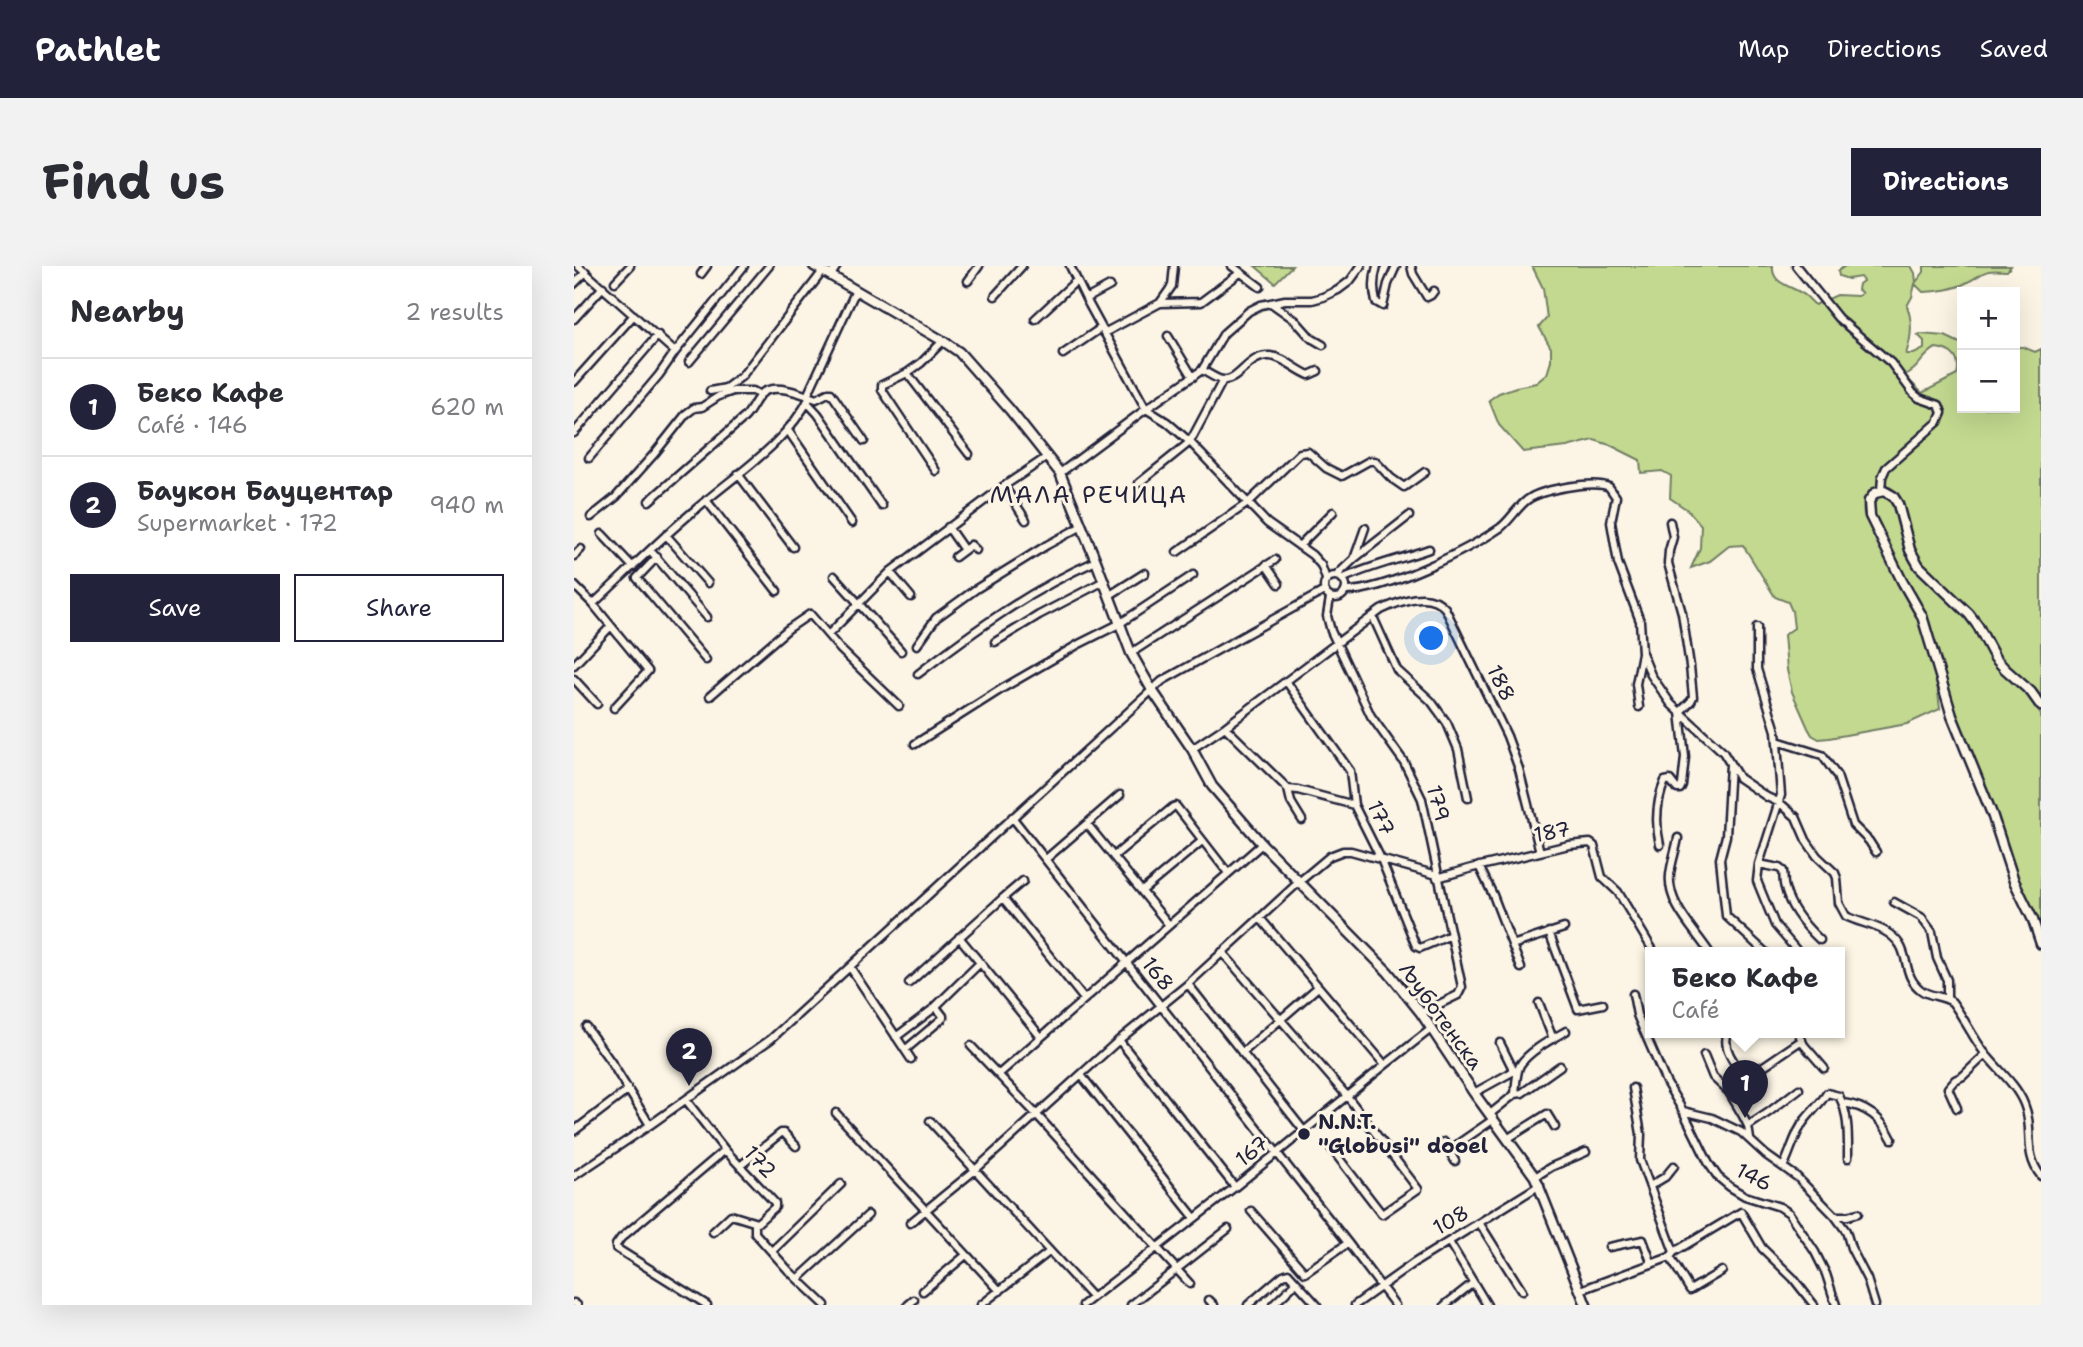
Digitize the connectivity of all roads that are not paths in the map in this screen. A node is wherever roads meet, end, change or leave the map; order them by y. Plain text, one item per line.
1 (579, 266) edge
2 (630, 266) edge
3 (707, 266) edge
4 (744, 266) edge
5 (769, 266) edge
6 (814, 266) edge
7 (837, 266) edge
8 (979, 266) edge
9 (1022, 266) edge
10 (1070, 266) edge
11 (1232, 266) edge
12 (1361, 266) edge
13 (1377, 266) edge
14 (1396, 266) edge
15 (1411, 266) edge
16 (1796, 266) edge
17 (1174, 267) edge
18 (586, 272) junction
19 (827, 273) junction
20 (1240, 273) junction
21 (701, 274) dead end
22 (968, 281) dead end
23 (1077, 281) junction
24 (615, 282) dead end
25 (574, 284) edge
26 (1110, 286) dead end
27 (603, 287) junction
28 (1260, 287) dead end
29 (856, 290) junction
30 (1434, 291) dead end
31 (995, 296) dead end
32 (1086, 299) junction
33 (1160, 303) junction
34 (1271, 303) junction
35 (634, 315) junction
36 (574, 319) edge
37 (1035, 319) dead end
38 (1103, 331) junction
39 (658, 335) junction
40 (1168, 336) dead end
41 (943, 341) junction
42 (1323, 345) dead end
43 (675, 352) junction
44 (1063, 354) dead end
45 (689, 362) dead end
46 (1202, 370) junction
47 (1318, 372) dead end
48 (908, 373) junction
49 (1193, 377) junction
50 (1223, 380) junction
51 (574, 382) edge
52 (710, 391) dead end
53 (760, 395) junction
54 (808, 398) junction
55 (1146, 409) junction
56 (787, 429) junction
57 (574, 433) edge
58 (864, 441) dead end
59 (1190, 442) junction
60 (970, 454) dead end
61 (1047, 457) junction
62 (589, 458) dead end
63 (936, 471) dead end
64 (1424, 472) dead end
65 (1060, 473) junction
66 (738, 474) junction
67 (1139, 483) dead end
68 (1004, 486) junction
69 (1881, 491) junction
70 (706, 500) junction
71 (649, 501) dead end
72 (1248, 503) junction
73 (883, 506) dead end
74 (1333, 512) dead end
75 (1409, 516) dead end
76 (591, 517) dead end
77 (1026, 520) dead end
78 (1670, 522) dead end
79 (852, 523) dead end
80 (1082, 526) junction
81 (948, 527) junction
82 (1365, 528) dead end
83 (602, 534) dead end
84 (666, 535) junction
85 (1299, 545) junction
86 (793, 547) dead end
87 (581, 549) dead end
88 (1429, 549) dead end
89 (650, 550) junction
90 (964, 550) junction
91 (976, 550) dead end
92 (1177, 552) dead end
93 (574, 556) edge
94 (657, 557) junction
95 (955, 557) dead end
96 (1354, 559) junction
97 (1275, 560) dead end
98 (1096, 561) junction
99 (1266, 565) junction
100 (633, 566) junction
101 (890, 572) junction
102 (1145, 573) dead end
103 (1193, 575) dead end
104 (834, 576) dead end
105 (1339, 577) junction
106 (1326, 579) junction
107 (1104, 581) junction
108 (708, 583) dead end
109 (1279, 584) dead end
110 (574, 585) edge
111 (777, 591) dead end
112 (1324, 591) junction
113 (1345, 591) junction
114 (1110, 595) junction
115 (912, 597) dead end
116 (1330, 598) junction
117 (593, 604) junction
118 (857, 604) junction
119 (707, 617) dead end
120 (1373, 617) junction
121 (1119, 624) junction
122 (611, 626) junction
123 (1757, 627) dead end
124 (829, 634) junction
125 (995, 642) dead end
126 (1338, 643) junction
127 (917, 645) dead end
128 (901, 651) dead end
129 (1131, 653) junction
130 (1642, 653) junction
131 (706, 660) dead end
132 (574, 665) edge
133 (918, 674) dead end
134 (574, 679) edge
135 (1286, 681) junction
136 (1152, 690) junction
137 (710, 696) dead end
138 (597, 704) dead end
139 (899, 706) dead end
140 (2041, 706) edge
141 (1639, 707) dead end
142 (614, 708) dead end
143 (1680, 712) junction
144 (1225, 727) junction
145 (1777, 741) junction
146 (915, 744) dead end
147 (1192, 749) junction
148 (1730, 762) junction
149 (1288, 789) junction
150 (1120, 795) dead end
151 (1468, 798) dead end
152 (1780, 803) junction
153 (1354, 805) junction
154 (1012, 817) junction
155 (1302, 820) dead end
156 (1087, 824) junction
157 (1678, 838) dead end
158 (1202, 841) junction
159 (1262, 844) junction
160 (1660, 845) dead end
161 (1540, 852) junction
162 (1876, 852) dead end
163 (1114, 856) junction
164 (1046, 859) junction
165 (1381, 859) junction
166 (1759, 864) junction
167 (1479, 866) junction
168 (1228, 873) junction
169 (1437, 876) junction
170 (1023, 881) dead end
171 (1299, 882) junction
172 (1142, 891) junction
173 (1003, 898) junction
174 (1894, 902) dead end
175 (1260, 918) junction
176 (1169, 925) junction
177 (1564, 928) dead end
178 (1549, 932) junction
179 (1451, 935) junction
180 (959, 937) junction
181 (1819, 940) dead end
182 (2041, 940) edge
183 (1512, 945) junction
184 (1652, 947) edge
185 (1706, 947) edge
186 (1760, 947) edge
187 (1794, 947) edge
188 (1222, 952) junction
189 (1126, 962) junction
190 (980, 963) junction
191 (850, 967) junction
192 (1521, 968) dead end
193 (909, 983) dead end
194 (1188, 984) junction
195 (1318, 987) junction
196 (1633, 994) dead end
197 (1947, 998) junction
198 (1084, 999) junction
199 (1539, 1003) dead end
200 (1604, 1004) dead end
201 (1162, 1006) junction
202 (936, 1007) junction
203 (1421, 1013) junction
204 (1281, 1018) junction
205 (586, 1027) dead end
206 (1431, 1029) junction
207 (1566, 1031) dead end
208 (1645, 1033) edge
209 (896, 1037) junction
210 (1041, 1037) junction
211 (1647, 1038) edge
212 (1726, 1038) edge
213 (1553, 1039) junction
214 (1119, 1040) junction
215 (1802, 1040) joint
216 (1500, 1043) dead end
217 (971, 1046) dead end
218 (905, 1050) junction
219 (1242, 1053) junction
220 (1986, 1054) junction
221 (1704, 1055) dead end
222 (911, 1059) dead end
223 (1385, 1065) junction
224 (1560, 1066) dead end
225 (1824, 1068) dead end
226 (999, 1074) junction
227 (1081, 1075) junction
228 (1746, 1078) junction
229 (1633, 1088) dead end
230 (1799, 1088) dead end
231 (628, 1090) junction
232 (1729, 1092) junction
233 (1474, 1093) junction
234 (1515, 1094) junction
235 (1347, 1096) junction
236 (686, 1100) junction
237 (1843, 1103) junction
238 (1957, 1108) dead end
239 (1683, 1111) junction
240 (836, 1113) dead end
241 (1036, 1114) junction
242 (1492, 1117) junction
243 (930, 1121) dead end
244 (650, 1125) junction
245 (1748, 1126) junction
246 (1555, 1128) dead end
247 (574, 1130) edge
248 (1304, 1131) junction
249 (1507, 1139) junction
250 (1750, 1139) junction
251 (1892, 1139) dead end
252 (1444, 1142) dead end
253 (796, 1146) dead end
254 (1331, 1148) dead end
255 (725, 1150) junction
256 (1449, 1150) junction
257 (1586, 1152) dead end
258 (1277, 1153) junction
259 (1849, 1158) dead end
260 (1455, 1161) dead end
261 (740, 1166) junction
262 (1674, 1166) dead end
263 (1783, 1167) junction
264 (974, 1171) junction
265 (574, 1176) edge
266 (2041, 1176) edge
267 (1537, 1181) junction
268 (841, 1184) dead end
269 (1235, 1186) junction
270 (1650, 1186) junction
271 (926, 1211) junction
272 (1251, 1211) dead end
273 (1858, 1213) dead end
274 (868, 1215) dead end
275 (1835, 1216) junction
276 (1194, 1217) junction
277 (757, 1223) junction
278 (909, 1223) dead end
279 (1480, 1224) junction
280 (1228, 1229) dead end
281 (713, 1232) dead end
282 (1449, 1242) junction
283 (1348, 1243) junction
284 (1157, 1247) junction
285 (1609, 1247) dead end
286 (772, 1251) junction
287 (1049, 1252) junction
288 (1672, 1254) junction
289 (966, 1255) junction
290 (1652, 1264) junction
291 (1177, 1270) junction
292 (1722, 1271) dead end
293 (798, 1279) junction
294 (1296, 1283) junction
295 (1474, 1283) junction
296 (1190, 1284) dead end
297 (1380, 1286) junction
298 (1581, 1290) junction
299 (923, 1291) dead end
300 (1000, 1291) junction
301 (1521, 1291) dead end
302 (1092, 1297) junction
303 (1583, 1304) edge
304 (707, 1305) edge
305 (825, 1305) edge
306 (981, 1305) edge
307 (1083, 1305) edge
308 (1131, 1305) edge
309 (1248, 1305) edge
310 (1273, 1305) edge
311 (1317, 1305) edge
312 (1355, 1305) edge
313 (1395, 1305) edge
314 (1445, 1305) edge
315 (1487, 1305) edge
316 (1814, 1305) edge
317 (1836, 1305) edge
318 (1875, 1305) edge

1 - 18 street
2 - 24 street
3 - 21 street
4 - 43 street
5 - 45 street
6 - 19 main road, Љуботенска
7 - 19 street
8 - 22 street
9 - 31 street
10 - 23 street
11 - 20 street
12 - 34 street
13 - 14 street
15 - 30 street
16 - 69 street
17 - 33 street
18 - 25 street
18 - 27 street
19 - 29 main road, Љуботенска
19 - 52 street
20 - 28 street
20 - 33 street
23 - 32 street
23 - 37 street
26 - 32 street
27 - 35 street
27 - 36 street
29 - 41 main road, Љуботенска
29 - 54 street
32 - 38 street
33 - 38 street
34 - 42 street
34 - 46 street
35 - 39 street
35 - 51 street
38 - 44 street
38 - 55 street
39 - 43 street
39 - 57 street
40 - 49 street
41 - 48 street
41 - 61 main road, Љуботенска
43 - 62 street
46 - 49 street
46 - 50 street
47 - 50 street
48 - 60 street
48 - 63 street
49 - 55 street
50 - 59 street
53 - 54 street
53 - 71 street
53 - 76 street
54 - 56 street
54 - 58 street
54 - 73 street
55 - 59 street
55 - 65 street
56 - 66 street
56 - 79 street
59 - 67 street
59 - 72 street
61 - 65 main road, Љуботенска
61 - 68 street
64 - 72 street
65 - 80 main road, Љуботенска
66 - 70 street
66 - 86 street
68 - 77 street
68 - 81 street
69 - 140 main road
69 - 182 main road
70 - 84 street
70 - 111 street
72 - 85 street
72 - 92 street
74 - 85 street
75 - 96 street
78 - 143 street
80 - 98 main road, Љуботенска
80 - 127 street
81 - 90 street
81 - 101 street
82 - 96 street
83 - 100 street
84 - 89 street
84 - 108 street
85 - 106 street
87 - 93 street
88 - 105 street
89 - 94 street
89 - 100 street
90 - 91 street
90 - 95 street
94 - 119 street
94 - 131 street
96 - 105 street
97 - 99 street
98 - 107 main road, Љуботенска
98 - 133 street
99 - 109 street
99 - 129 street
100 - 117 street
101 - 115 street
101 - 118 street
102 - 114 street
103 - 121 street
104 - 118 street
105 - 106 street
105 - 113 street
106 - 112 street
107 - 114 main road, Љуботенска
107 - 125 street
110 - 117 street
112 - 116 street
112 - 136 street
113 - 116 street
113 - 130 street
114 - 121 main road, Љуботенска
116 - 126 street, 179
117 - 122 street
118 - 124 street
118 - 128 street
120 - 126 street, 188
120 - 151 street
120 - 161 street, 188
121 - 129 main road, Љуботенска
121 - 146 street
122 - 132 street
122 - 142 street
123 - 145 street
124 - 137 street
124 - 139 street
126 - 135 street, 188
126 - 169 street, 179
129 - 136 main road, Љуботенска
130 - 141 street
130 - 143 street
134 - 138 street
135 - 144 street, 188
135 - 153 street, 177
136 - 147 main road, Љуботенска
136 - 154 street
143 - 148 street
143 - 160 street
144 - 147 street, 188
144 - 149 street
145 - 152 street
145 - 162 street
147 - 159 main road, Љуботенска
148 - 152 street
148 - 186 street
149 - 153 street
149 - 155 street
150 - 156 street
152 - 166 street
152 - 197 street
153 - 165 street, 177
154 - 164 street, 168
154 - 191 street
156 - 163 street
156 - 164 street
157 - 185 street
158 - 163 street
158 - 168 street
158 - 172 street
159 - 168 street
159 - 171 main road, Љуботенска
161 - 167 street, 187
161 - 184 street, 187
163 - 172 street
164 - 189 street, 168
165 - 169 street
165 - 171 street
165 - 179 street, 177
166 - 181 street
166 - 187 street
167 - 169 street, 187
167 - 183 street
168 - 176 street
169 - 179 street, 179
170 - 173 street
171 - 175 street
171 - 203 main road, Љуботенска
172 - 176 street
173 - 180 street
173 - 198 street
174 - 197 street
175 - 188 street
175 - 195 street
176 - 189 street
177 - 178 street
178 - 183 street
178 - 200 street
179 - 203 street, 179
180 - 190 street
180 - 193 street
183 - 192 street
188 - 194 street
188 - 204 street
189 - 198 street
189 - 201 street, 168
190 - 202 street
190 - 210 street
191 - 209 street
191 - 236 street
194 - 201 street
194 - 219 street
195 - 204 street
195 - 223 street
196 - 208 street, 146
197 - 220 street
198 - 210 street
199 - 213 street
201 - 214 street
201 - 258 street, 168
202 - 209 street
202 - 218 street
203 - 206 main road, Љуботенска
204 - 219 street
204 - 235 street
205 - 231 street
206 - 223 street, 167
206 - 233 main road, Љуботенска
207 - 213 street
209 - 218 street
210 - 226 street
211 - 239 street, 146
212 - 228 street
213 - 234 street
214 - 227 street
214 - 269 street
215 - 225 street
215 - 228 street
216 - 233 street
217 - 226 street
218 - 222 street
219 - 248 street
220 - 238 street
220 - 266 street
221 - 232 street
223 - 235 street, 167
224 - 234 street
226 - 241 street
227 - 241 street
227 - 276 street
228 - 232 street
229 - 270 street
230 - 245 street
231 - 244 street
231 - 247 street
232 - 245 street
233 - 242 main road, Љуботенска
234 - 242 street
235 - 248 street, 167
235 - 254 street
236 - 244 street
236 - 255 street, 172
237 - 251 street
237 - 259 street
237 - 263 street
239 - 250 street
239 - 317 street, 146
240 - 271 street
241 - 264 street
241 - 284 street
242 - 249 main road, Љуботенска
242 - 256 street
243 - 264 street
244 - 265 street
245 - 250 street
246 - 249 street
248 - 258 street, 167
249 - 267 main road, Љуботенска
250 - 263 street
252 - 256 street
253 - 261 street
255 - 261 street, 172
255 - 304 street
256 - 260 street
257 - 267 street, 108
258 - 269 street, 167
258 - 283 street
261 - 277 street, 172
262 - 270 street
263 - 275 street
264 - 271 street
264 - 287 street
267 - 279 street, 108
267 - 298 main road, Љуботенска
268 - 286 street
269 - 276 street, 167
270 - 288 street
271 - 278 street
271 - 289 street
272 - 283 street
273 - 275 street
274 - 293 street
275 - 318 street
276 - 284 street, 167
277 - 281 street
277 - 286 street
279 - 282 street, 108
279 - 301 street
280 - 291 street
282 - 295 street
282 - 297 street, 108
283 - 297 street
284 - 291 street
284 - 302 street, 167
285 - 290 street
286 - 293 street
287 - 300 street
287 - 302 street
288 - 290 street, 146
288 - 292 street
288 - 316 street, 146
289 - 299 street
289 - 300 street
290 - 298 street, 146
291 - 296 street
291 - 308 street
293 - 305 street
294 - 309 street
294 - 310 street
294 - 311 street
295 - 314 street
295 - 315 street
297 - 312 street, 108
297 - 313 street
298 - 303 main road, Љуботенска
300 - 306 street
302 - 307 street, 167

